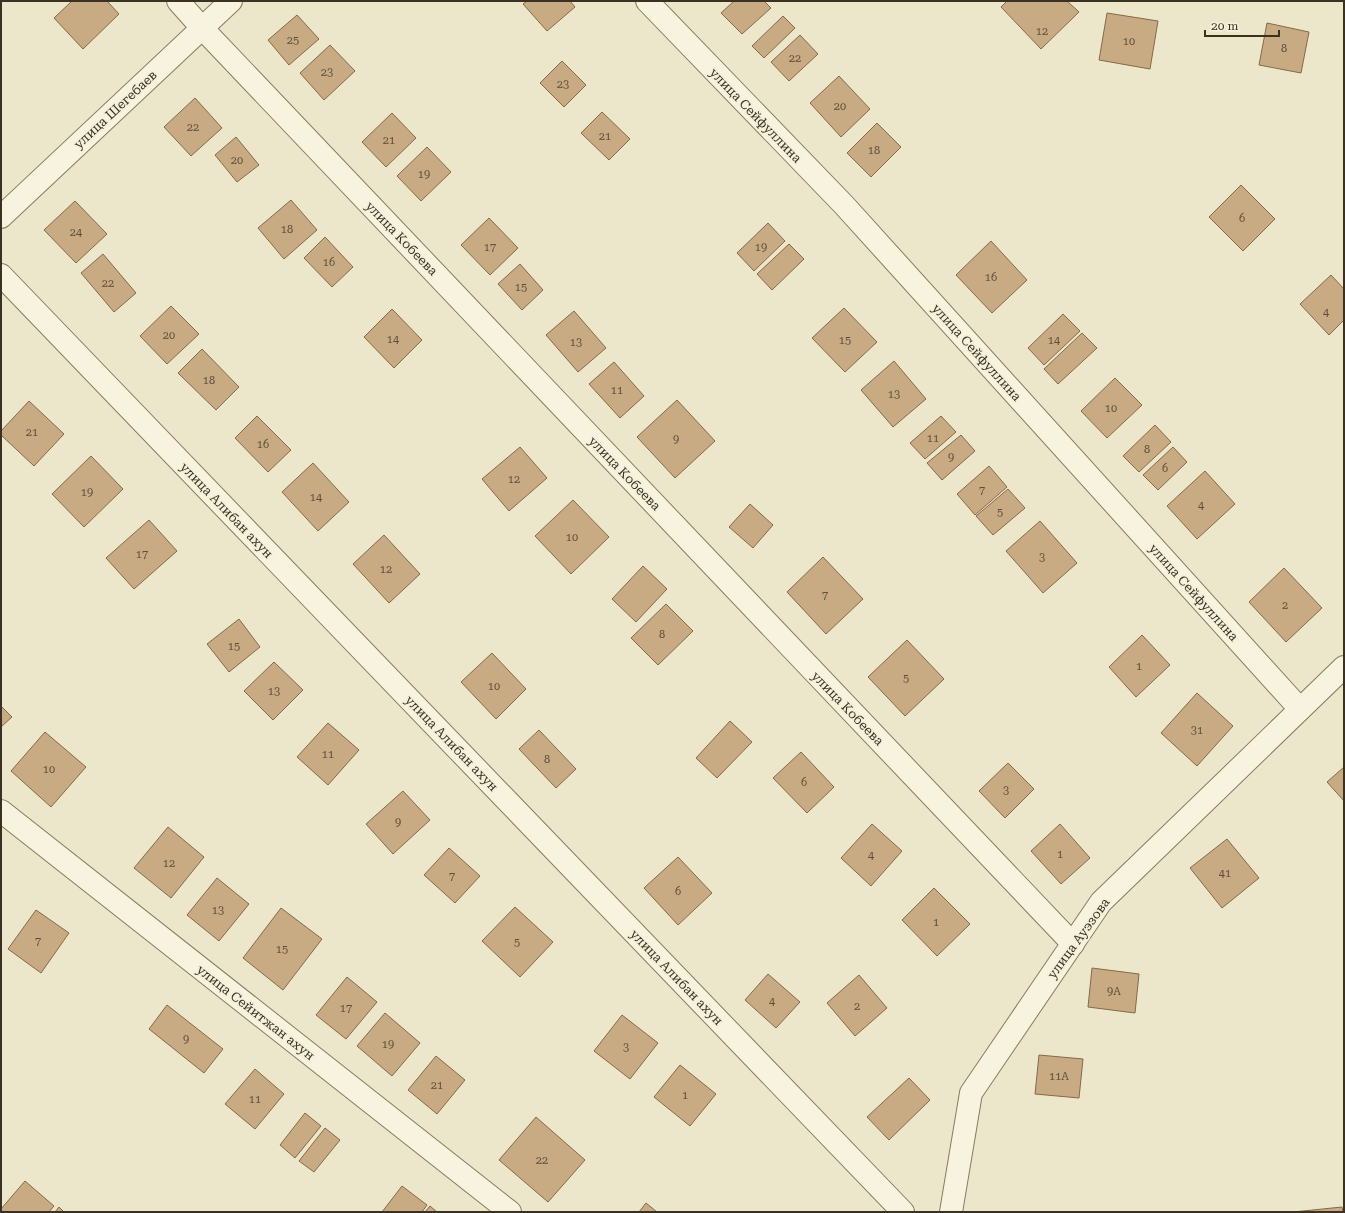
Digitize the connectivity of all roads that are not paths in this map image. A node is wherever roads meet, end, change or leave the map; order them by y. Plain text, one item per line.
1 (178, 1) edge
2 (231, 1) edge
3 (647, 1) edge
4 (202, 28) junction
5 (1, 218) edge
6 (1, 275) edge
7 (1344, 667) edge
8 (1300, 709) junction
9 (1, 811) edge
10 (1072, 944) junction
11 (510, 1212) edge
12 (903, 1212) edge
13 (951, 1212) edge

1 - 4 street, улица Кобеева
2 - 4 street, улица Шегебаев
3 - 8 street, улица Сейфуллина
4 - 5 street, улица Шегебаев
4 - 10 street, улица Кобеева
6 - 12 street, улица Алибан ахун
7 - 8 street, улица Ауэзова
8 - 10 street, улица Ауэзова
9 - 11 street, улица Сейитжан ахун
10 - 13 street, улица Ауэзова

